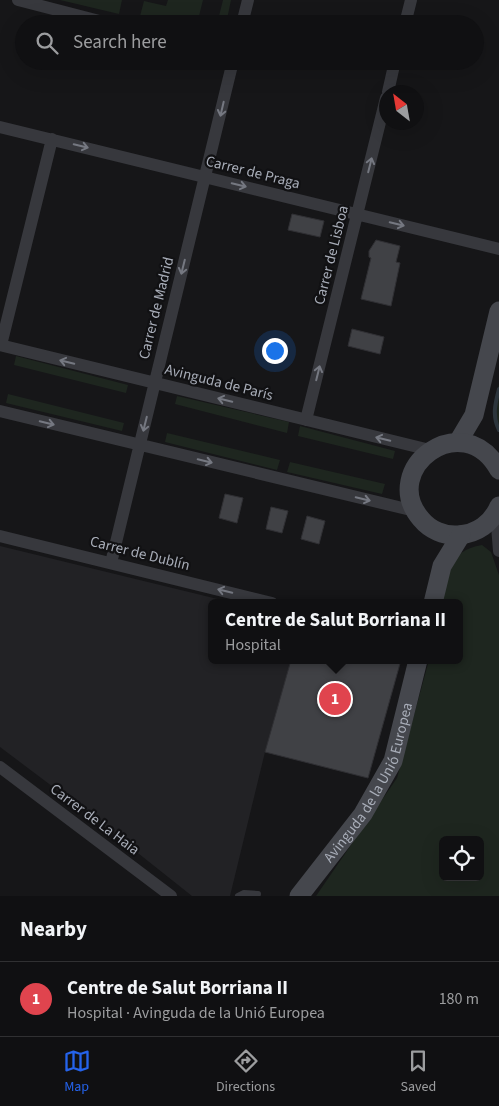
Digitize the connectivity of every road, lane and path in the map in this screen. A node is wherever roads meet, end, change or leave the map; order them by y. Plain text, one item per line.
1 (18, 0) edge
2 (248, 0) edge
3 (411, 0) edge
4 (76, 15) edge
5 (244, 15) edge
6 (407, 15) edge
7 (231, 70) edge
8 (394, 70) edge
9 (390, 85) edge
10 (0, 127) edge
11 (379, 127) edge
12 (52, 139) junction
13 (205, 177) junction
14 (358, 214) junction
15 (499, 249) edge
16 (499, 312) edge
17 (1, 345) edge
18 (155, 383) junction
19 (0, 411) edge
20 (474, 415) junction
21 (306, 420) junction
22 (458, 442) junction
23 (140, 446) junction
24 (430, 450) junction
25 (484, 451) junction
26 (499, 470) edge
27 (498, 510) edge
28 (415, 511) junction
29 (437, 531) junction
30 (470, 532) junction
31 (0, 536) edge
32 (499, 550) edge
33 (111, 563) junction
34 (442, 566) junction
35 (256, 599) edge
36 (434, 599) edge
37 (417, 664) edge
38 (0, 768) edge
39 (258, 894) dead end
40 (170, 896) edge
41 (238, 896) edge
42 (299, 896) edge

1 - 4 street
2 - 5 street
3 - 6 street
7 -> 13 street, Carrer de Madrid
8 - 9 street
10 - 12 street, Carrer de Praga
14 -> 11 street, Carrer de Lisboa
12 -> 13 street, Carrer de Praga
12 - 17 street
13 -> 14 street, Carrer de Praga
13 -> 18 street, Carrer de Madrid
14 -> 15 street, Carrer de Praga
21 -> 14 street, Carrer de Lisboa
16 - 20 street
18 -> 17 street, Avinguda de París
21 -> 18 street, Avinguda de París
18 -> 23 street, Carrer de Madrid
19 -> 23 street
20 - 22 street
20 - 25 street
24 -> 21 street, Avinguda de París
22 - 24 street
22 - 25 street
23 -> 28 street
23 - 33 street, Carrer de Madrid
24 - 28 street
25 - 26 street
27 - 30 street
27 - 32 street
28 - 29 street
29 - 30 street
29 - 34 street
30 - 32 street
30 - 34 street
31 - 33 street, Carrer de Dublín
35 -> 33 street, Carrer de Dublín
34 - 36 street
37 - 42 street, Avinguda de la Unió Europea
38 - 40 street, Carrer de La Haia
39 - 41 lane

